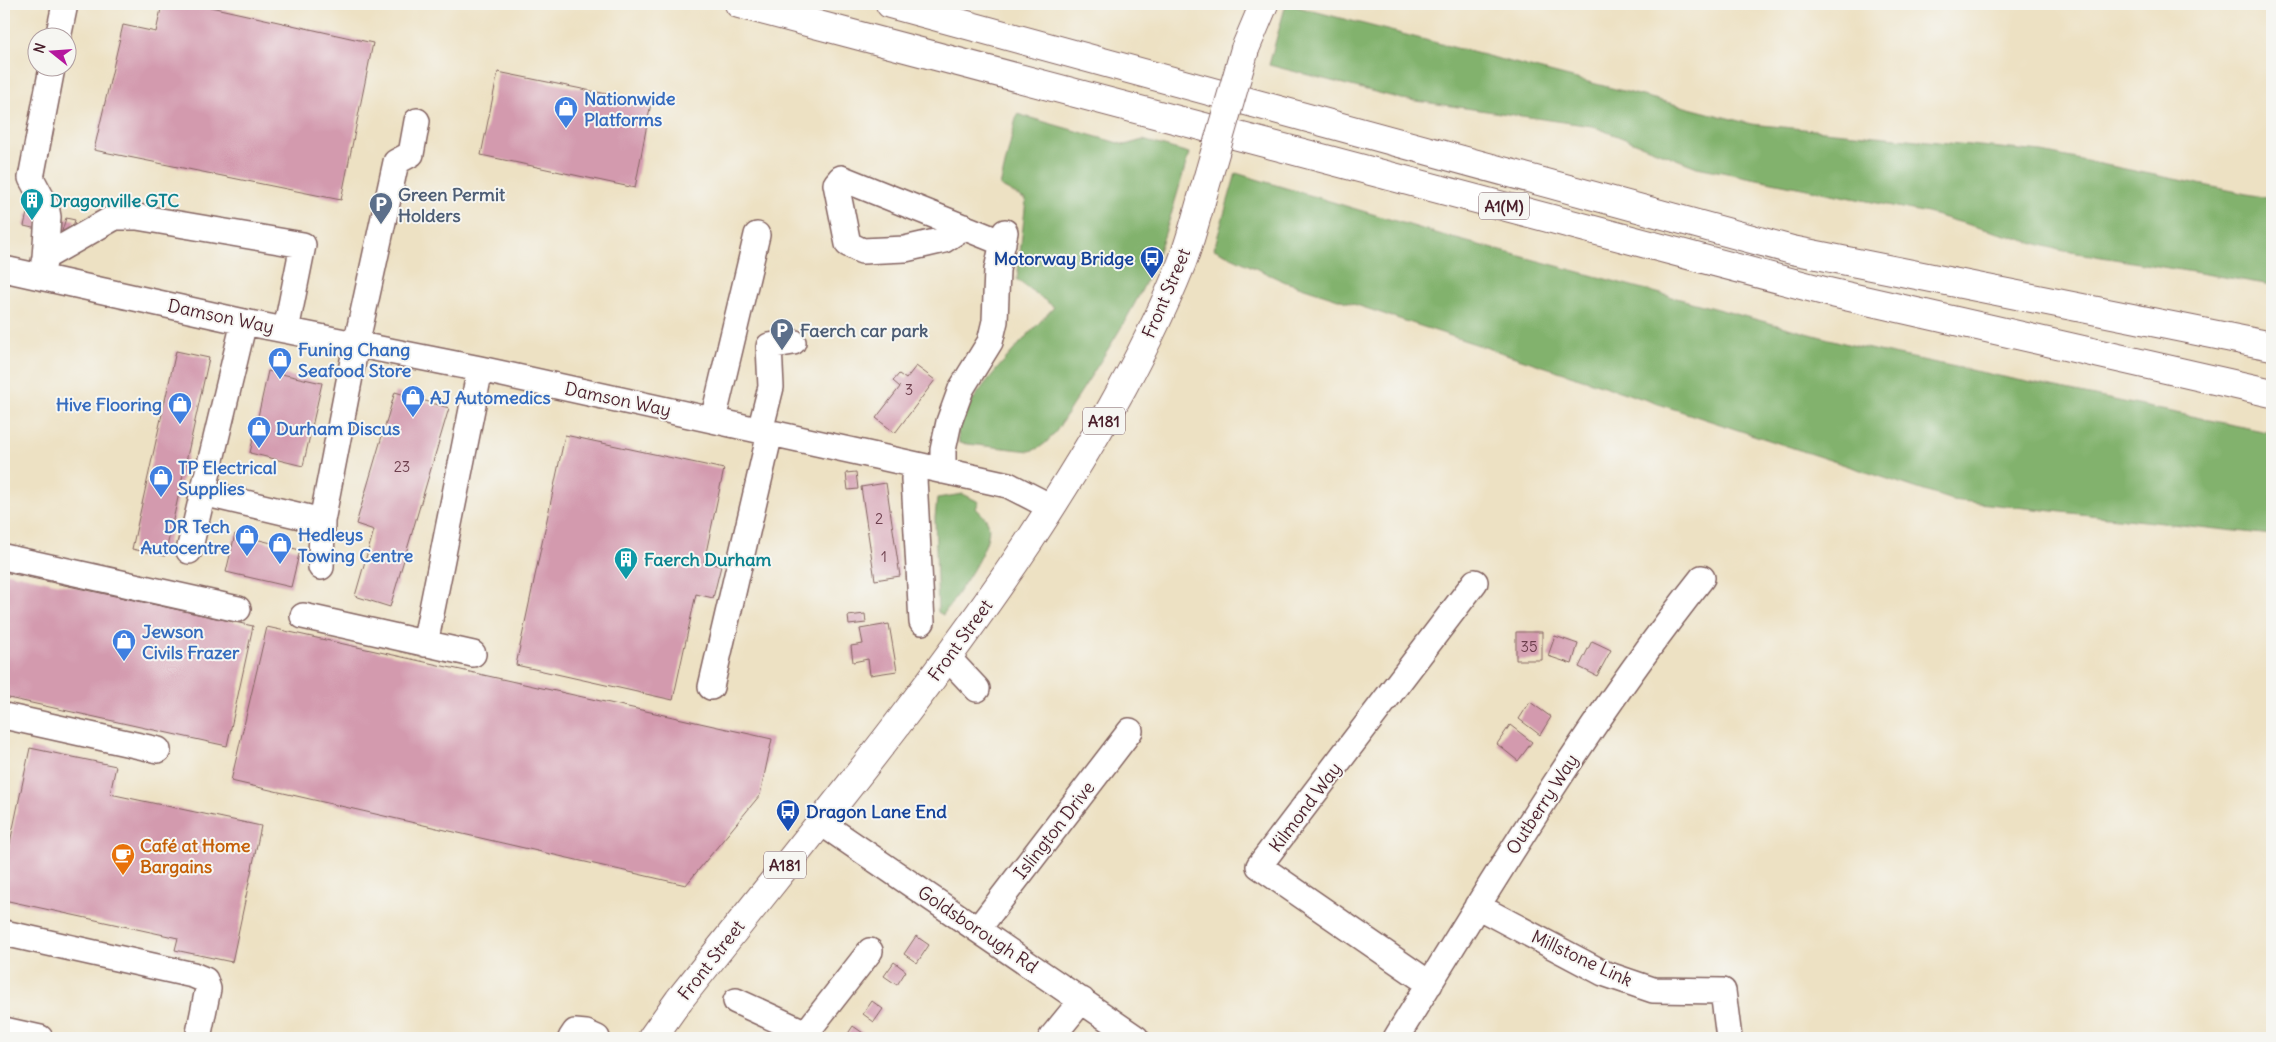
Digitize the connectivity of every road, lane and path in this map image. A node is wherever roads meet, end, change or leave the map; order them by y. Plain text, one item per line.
1 (65, 4) edge
2 (739, 4) edge
3 (890, 4) edge
4 (1247, 4) edge
5 (1264, 4) edge
6 (60, 28) edge
7 (1245, 49) junction
8 (50, 78) edge
9 (418, 121) dead end
10 (964, 227) junction
11 (757, 236) dead end
12 (43, 267) junction
13 (4, 269) edge
14 (244, 322) junction
15 (286, 330) junction
16 (793, 342) dead end
17 (356, 345) junction
18 (2272, 346) edge
19 (480, 369) junction
20 (2272, 393) edge
21 (713, 420) junction
22 (765, 432) junction
23 (915, 466) junction
24 (943, 471) junction
25 (203, 493) junction
26 (1051, 507) junction
27 (322, 521) junction
28 (189, 551) dead end
29 (4, 557) edge
30 (321, 566) dead end
31 (1702, 578) dead end
32 (1475, 582) dead end
33 (238, 609) dead end
34 (303, 616) dead end
35 (922, 622) dead end
36 (426, 644) junction
37 (472, 654) dead end
38 (948, 658) junction
39 (711, 687) dead end
40 (977, 689) dead end
41 (4, 716) edge
42 (1130, 731) dead end
43 (158, 750) dead end
44 (820, 822) junction
45 (1477, 906) junction
46 (978, 929) junction
47 (4, 933) edge
48 (870, 951) dead end
49 (1430, 984) junction
50 (1082, 1000) junction
51 (736, 1001) dead end
52 (4, 1030) edge
53 (809, 1036) edge
54 (40, 1038) edge
55 (198, 1038) edge
56 (571, 1038) edge
57 (596, 1038) edge
58 (652, 1038) edge
59 (1051, 1038) edge
60 (1136, 1038) edge
61 (1396, 1038) edge
62 (1729, 1038) edge

1 - 6 street
2 - 20 main road, A1(M)
3 - 18 main road, A1(M)
4 - 7 main road, A181
5 - 7 main road, A181
7 - 26 main road, Front Street / A181, bridge
8 - 12 street
9 - 17 street
10 - 10 street
10 - 24 street
11 - 21 street
12 - 13 street, Damson Way
12 - 14 street, Damson Way
12 - 15 street
14 - 15 street, Damson Way
14 - 25 street
15 - 17 street, Damson Way
16 - 22 street
17 - 19 street, Damson Way
17 - 27 street
19 - 21 street, Damson Way
19 - 36 street
21 - 22 street, Damson Way
22 - 23 street, Damson Way
22 - 39 street
23 - 24 street, Damson Way
23 - 35 street
24 - 26 street, Damson Way
25 - 27 street
25 - 28 street
26 - 38 main road, Front Street / A181
27 - 30 street
29 - 33 street
31 - 45 street, Outberry Way
32 - 49 street, Kilmond Way
34 - 36 street
36 - 37 street
38 - 40 street
38 - 44 main road, Front Street / A181
41 - 43 street
42 - 46 street, Islington Drive
44 - 46 street, Goldsborough Rd
44 - 58 main road, Front Street / A181
45 - 49 street, Outberry Way
45 - 62 street, Millstone Link
46 - 50 street, Goldsborough Rd
47 - 55 street
48 - 53 street
49 - 61 street, Outberry Way
50 - 59 street
50 - 60 street, Goldsborough Rd
51 - 53 street
52 - 54 street
56 - 57 street

